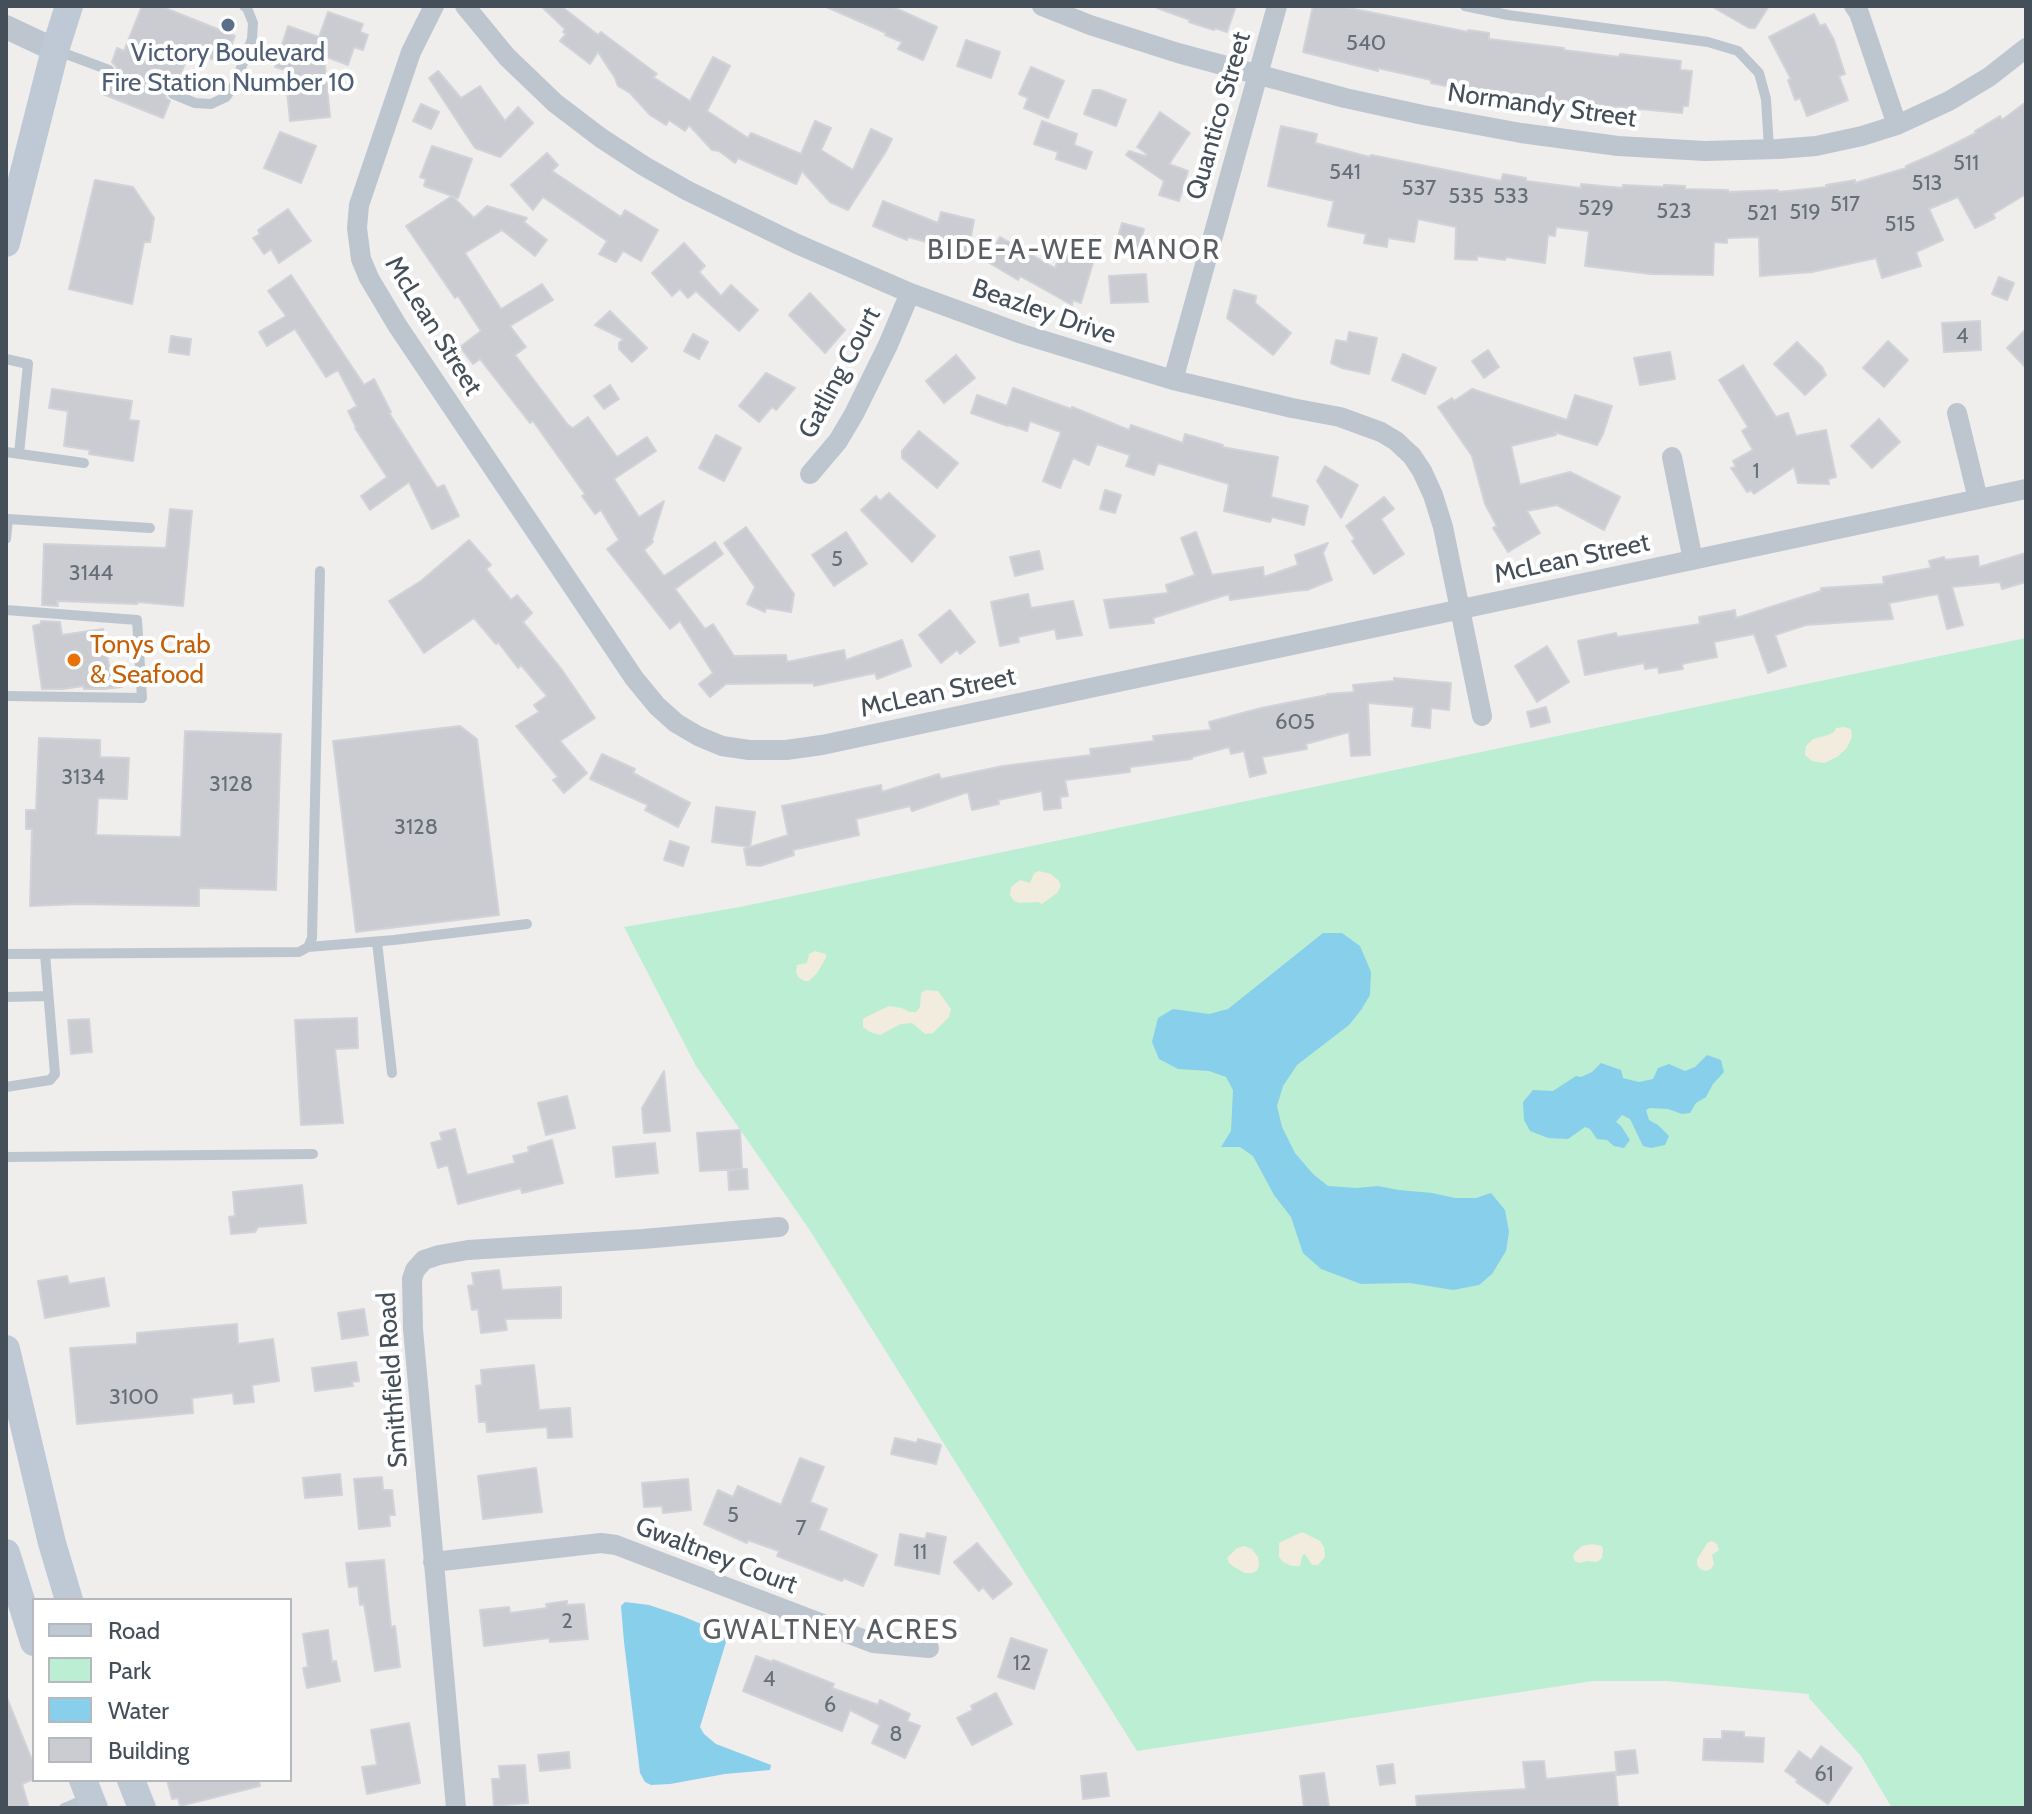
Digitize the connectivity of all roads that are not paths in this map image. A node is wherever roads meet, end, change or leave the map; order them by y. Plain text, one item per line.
1 (69, 6) edge
2 (244, 6) edge
3 (434, 6) edge
4 (465, 6) edge
5 (1042, 6) edge
6 (1277, 6) edge
7 (1465, 6) edge
8 (1854, 6) edge
9 (6, 27) edge
10 (2026, 48) edge
11 (55, 50) junction
12 (109, 70) dead end
13 (1258, 75) junction
14 (173, 94) dead end
15 (1897, 125) junction
16 (1769, 149) junction
17 (6, 243) edge
18 (910, 293) junction
19 (6, 359) edge
20 (1173, 380) junction
21 (1957, 413) dead end
22 (6, 452) edge
23 (19, 454) junction
24 (1672, 457) dead end
25 (84, 463) dead end
26 (810, 474) dead end
27 (2026, 489) edge
28 (1978, 499) junction
29 (7, 519) edge
30 (150, 528) dead end
31 (6, 539) edge
32 (1693, 560) junction
33 (320, 571) dead end
34 (1460, 609) junction
35 (6, 610) edge
36 (6, 696) edge
37 (1482, 716) dead end
38 (527, 924) dead end
39 (377, 942) junction
40 (308, 947) junction
41 (6, 954) edge
42 (45, 954) junction
43 (48, 996) junction
44 (6, 997) edge
45 (392, 1073) dead end
46 (6, 1087) edge
47 (313, 1154) dead end
48 (6, 1157) edge
49 (779, 1227) dead end
50 (6, 1349) edge
51 (13, 1414) edge
52 (6, 1553) edge
53 (433, 1562) junction
54 (68, 1598) edge
55 (32, 1636) edge
56 (929, 1648) dead end
57 (132, 1782) edge
58 (142, 1808) edge
59 (456, 1808) edge

1 - 11 main road
2 - 14 lane
3 - 34 street, McLean Street
4 - 18 street, Beazley Drive
5 - 13 street, Normandy Street
6 - 13 street, Quantico Street
7 - 16 lane
8 - 15 street
9 - 11 street
10 - 15 street, Normandy Street
11 - 12 lane
11 - 17 main road
13 - 16 street, Normandy Street
13 - 20 street, Quantico Street
15 - 16 street, Normandy Street
18 - 20 street, Beazley Drive
18 - 26 street, Gatling Court
19 - 23 lane
20 - 34 street, Beazley Drive
21 - 28 street
22 - 23 lane
23 - 25 lane
24 - 32 street
27 - 28 street, McLean Street
28 - 32 street, McLean Street
29 - 30 lane
29 - 31 lane
32 - 34 street, McLean Street
33 - 40 lane
34 - 37 street, Beazley Drive
35 - 36 lane
38 - 39 lane
39 - 40 lane
39 - 45 lane
40 - 42 lane
41 - 42 lane
42 - 43 lane
43 - 44 lane
43 - 46 lane
47 - 48 lane
49 - 53 street, Smithfield Road
50 - 51 main road
51 - 54 main road
52 - 55 main road
53 - 56 street, Gwaltney Court
53 - 59 street, Smithfield Road
57 - 58 main road

